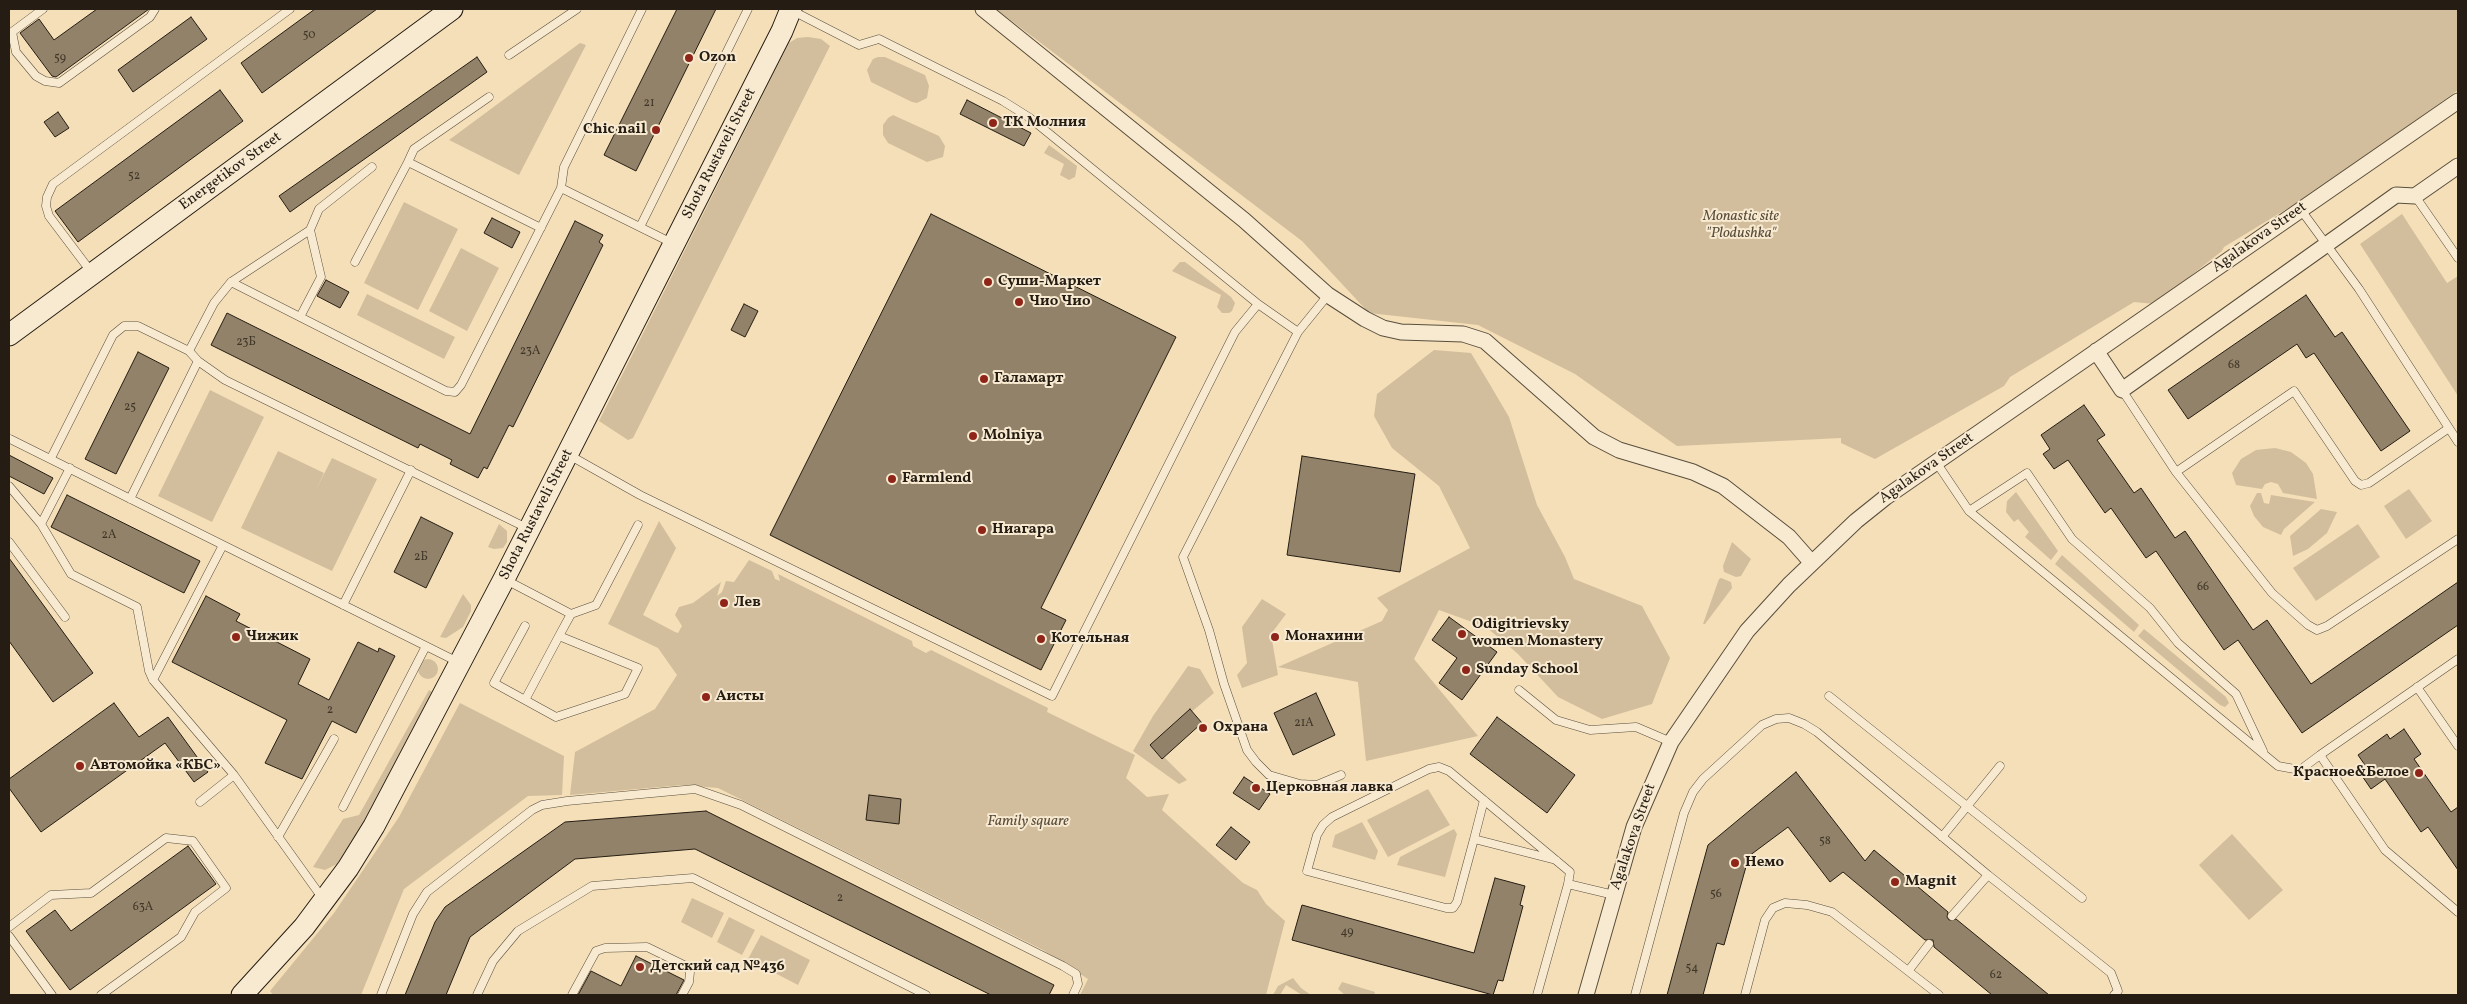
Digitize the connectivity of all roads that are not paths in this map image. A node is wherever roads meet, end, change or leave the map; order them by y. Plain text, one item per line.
1 (43, 9) edge
2 (154, 9) edge
3 (290, 9) edge
4 (452, 9) edge
5 (577, 9) edge
6 (642, 9) edge
7 (748, 9) edge
8 (791, 9) edge
9 (983, 9) edge
10 (509, 55) dead end
11 (489, 97) dead end
12 (2458, 102) edge
13 (408, 162) junction
14 (2458, 166) edge
15 (372, 167) dead end
16 (562, 188) junction
17 (2414, 196) junction
18 (2301, 210) junction
19 (640, 227) junction
20 (541, 228) junction
21 (310, 230) junction
22 (2326, 243) junction
23 (674, 244) junction
24 (2458, 258) edge
25 (355, 262) dead end
26 (92, 274) junction
27 (231, 282) junction
28 (1328, 294) junction
29 (1258, 304) junction
30 (300, 317) junction
31 (1298, 332) junction
32 (9, 335) edge
33 (189, 351) junction
34 (2096, 351) junction
35 (198, 361) junction
36 (2122, 390) junction
37 (2449, 428) junction
38 (10, 439) edge
39 (2458, 442) edge
40 (568, 454) junction
41 (51, 458) junction
42 (1936, 462) junction
43 (70, 468) junction
44 (410, 470) junction
45 (2176, 472) junction
46 (9, 486) edge
47 (130, 498) junction
48 (1969, 511) junction
49 (41, 524) junction
50 (638, 525) dead end
51 (529, 530) junction
52 (2458, 539) edge
53 (9, 542) edge
54 (223, 545) junction
55 (1811, 562) junction
56 (504, 579) junction
57 (343, 605) junction
58 (571, 614) junction
59 (65, 616) dead end
60 (524, 626) dead end
61 (560, 636) junction
62 (426, 646) junction
63 (2458, 659) edge
64 (461, 663) junction
65 (153, 680) junction
66 (2418, 687) junction
67 (1519, 690) dead end
68 (1829, 696) dead end
69 (526, 700) junction
70 (334, 739) dead end
71 (1671, 742) junction
72 (2458, 746) edge
73 (2264, 753) junction
74 (2320, 755) junction
75 (2000, 766) dead end
76 (234, 775) junction
77 (1341, 775) dead end
78 (1484, 800) junction
79 (200, 802) dead end
80 (1966, 806) junction
81 (343, 807) dead end
82 (278, 837) junction
83 (1942, 837) junction
84 (1474, 839) junction
85 (1556, 860) junction
86 (1988, 875) junction
87 (1568, 884) junction
88 (1614, 895) junction
89 (2082, 898) dead end
90 (324, 900) junction
91 (2458, 912) edge
92 (1952, 916) dead end
93 (9, 927) edge
94 (9, 936) edge
95 (1929, 944) dead end
96 (1909, 970) junction
97 (2117, 994) edge
98 (52, 995) edge
99 (101, 995) edge
100 (242, 995) edge
101 (381, 995) edge
102 (477, 995) edge
103 (572, 995) edge
104 (682, 995) edge
105 (926, 995) edge
106 (1072, 995) edge
107 (1537, 995) edge
108 (1586, 995) edge
109 (1635, 995) edge
110 (1745, 995) edge
111 (1940, 995) edge

1 - 2 lane
3 - 26 lane
4 - 26 street, Energetikov Street
5 - 10 lane
6 - 16 lane
7 - 19 lane
8 - 23 street, Shota Rustaveli Street
8 - 29 lane
9 - 28 street
11 - 13 lane
12 - 18 street, Agalakova Street
13 - 20 lane
13 - 25 lane
14 - 17 street
15 - 21 lane
16 - 19 lane
16 - 20 lane
17 - 22 street
17 - 24 lane
18 - 22 lane
18 - 34 street, Agalakova Street
19 - 23 lane
20 - 30 lane
21 - 27 lane
21 - 30 lane
22 - 36 street
22 - 37 lane
23 - 40 street, Shota Rustaveli Street
26 - 32 street, Energetikov Street
27 - 30 lane
27 - 33 lane
28 - 31 lane
28 - 55 street
29 - 31 lane
29 - 40 lane
31 - 77 lane
33 - 35 lane
33 - 41 lane
34 - 36 street
34 - 42 street, Agalakova Street
35 - 44 lane
35 - 47 lane
36 - 45 lane
37 - 39 lane
37 - 45 lane
38 - 41 lane
40 - 51 street, Shota Rustaveli Street
41 - 43 lane
42 - 48 lane
42 - 55 street, Agalakova Street
43 - 47 lane
43 - 49 lane
44 - 51 lane
44 - 57 lane
45 - 52 lane
46 - 49 lane
47 - 54 lane
48 - 73 lane
48 - 73 lane
49 - 65 lane
50 - 58 lane
51 - 56 street, Shota Rustaveli Street
53 - 59 lane
54 - 57 lane
54 - 65 lane
55 - 71 street, Agalakova Street
56 - 58 lane
56 - 64 street, Shota Rustaveli Street
57 - 62 lane
58 - 61 lane
60 - 69 lane
61 - 69 lane
61 - 69 lane
62 - 64 lane
62 - 81 lane
63 - 66 lane
64 - 90 street, Shota Rustaveli Street
65 - 76 lane
66 - 72 lane
66 - 74 lane
67 - 71 lane
68 - 80 lane
70 - 82 lane
71 - 88 street, Agalakova Street
73 - 74 lane
74 - 91 lane
75 - 80 lane
76 - 79 lane
76 - 82 lane
78 - 84 lane
78 - 84 lane
78 - 85 lane
80 - 83 lane
80 - 89 lane
82 - 90 lane
83 - 86 lane
83 - 109 lane
84 - 85 lane
85 - 87 lane
86 - 92 lane
86 - 97 lane
87 - 88 lane
87 - 107 lane
88 - 108 street, Agalakova Street
90 - 100 street, Shota Rustaveli Street
93 - 99 lane
94 - 98 lane
95 - 96 lane
96 - 110 lane
96 - 111 lane
101 - 106 lane
102 - 105 lane
103 - 104 lane

